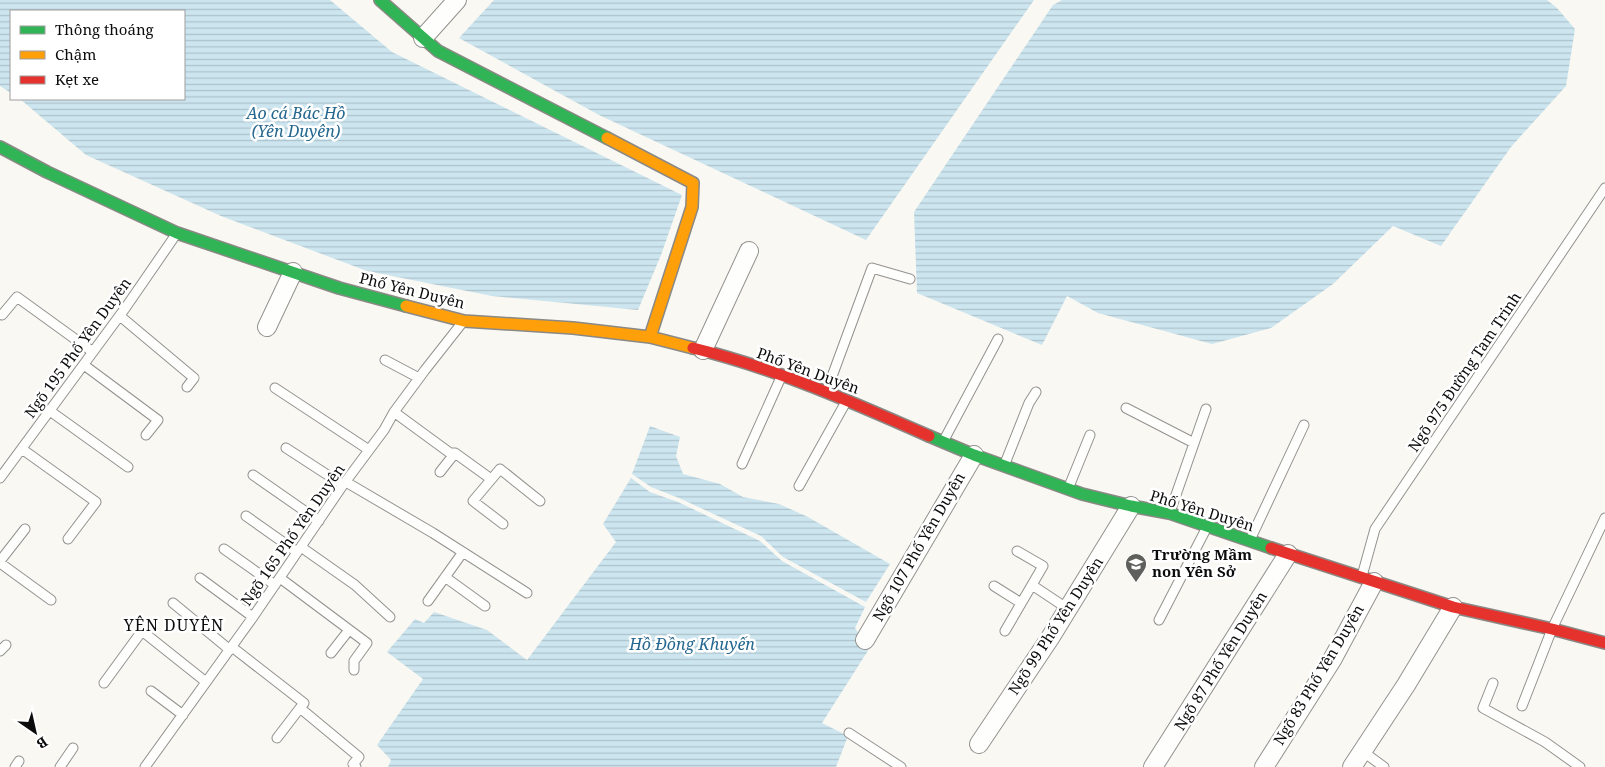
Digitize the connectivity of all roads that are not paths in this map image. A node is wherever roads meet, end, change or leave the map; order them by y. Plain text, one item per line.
1 (380, 0) edge
2 (457, 0) edge
3 (423, 38) junction
4 (0, 147) edge
5 (1605, 188) edge
6 (177, 232) junction
7 (749, 251) dead end
8 (293, 272) junction
9 (910, 279) dead end
10 (2, 315) dead end
11 (120, 316) junction
12 (464, 321) junction
13 (267, 327) dead end
14 (650, 337) junction
15 (998, 339) dead end
16 (703, 350) junction
17 (94, 352) junction
18 (385, 360) dead end
19 (84, 365) junction
20 (782, 375) junction
21 (419, 378) junction
22 (187, 387) dead end
23 (275, 388) dead end
24 (826, 392) junction
25 (1036, 392) dead end
26 (847, 400) junction
27 (1126, 408) dead end
28 (1206, 409) dead end
29 (50, 411) junction
30 (394, 412) junction
31 (1304, 425) dead end
32 (146, 435) dead end
33 (1090, 435) dead end
34 (943, 442) junction
35 (1194, 442) junction
36 (286, 448) dead end
37 (22, 449) junction
38 (369, 450) junction
39 (455, 453) junction
40 (974, 455) junction
41 (742, 464) dead end
42 (1004, 466) junction
43 (128, 467) dead end
44 (440, 472) dead end
45 (253, 475) dead end
46 (0, 478) edge
47 (491, 478) junction
48 (344, 484) junction
49 (799, 486) dead end
50 (1068, 489) junction
51 (540, 501) dead end
52 (1131, 506) junction
53 (1169, 514) junction
54 (246, 516) dead end
55 (1605, 518) edge
56 (318, 521) junction
57 (503, 524) dead end
58 (1207, 526) junction
59 (25, 529) dead end
60 (68, 539) dead end
61 (1250, 541) junction
62 (224, 549) dead end
63 (299, 549) junction
64 (1017, 551) dead end
65 (463, 552) junction
66 (1288, 554) junction
67 (0, 562) edge
68 (445, 577) junction
69 (200, 578) dead end
70 (1368, 580) junction
71 (277, 582) junction
72 (1032, 585) junction
73 (994, 586) dead end
74 (527, 593) dead end
75 (51, 600) dead end
76 (428, 601) dead end
77 (173, 603) dead end
78 (1021, 604) junction
79 (485, 606) dead end
80 (1453, 607) junction
81 (1068, 609) junction
82 (253, 617) junction
83 (390, 617) dead end
84 (1159, 620) dead end
85 (1552, 629) junction
86 (349, 630) junction
87 (1005, 632) dead end
88 (865, 640) dead end
89 (1605, 643) edge
90 (230, 648) junction
91 (332, 654) dead end
92 (354, 670) dead end
93 (104, 682) dead end
94 (206, 682) junction
95 (1493, 683) dead end
96 (151, 691) dead end
97 (1522, 706) dead end
98 (300, 708) junction
99 (183, 716) junction
100 (849, 733) dead end
101 (277, 738) dead end
102 (979, 744) dead end
103 (73, 748) dead end
104 (1362, 751) junction
105 (60, 767) edge
106 (145, 767) edge
107 (356, 767) edge
108 (901, 767) edge
109 (1153, 767) edge
110 (1264, 767) edge
111 (1352, 767) edge
112 (1384, 767) edge
113 (1580, 767) edge

1 - 3 street
2 - 3 street
3 - 14 street
4 - 6 street, Phố Yên Duyên
5 - 70 lane, Ngõ 975 Đường Tam Trinh
6 - 8 street, Phố Yên Duyên
6 - 11 lane, Ngõ 195 Phố Yên Duyên
7 - 16 street
8 - 12 street, Phố Yên Duyên
8 - 13 street
9 - 24 lane
10 - 17 lane
11 - 17 lane, Ngõ 195 Phố Yên Duyên
11 - 22 lane
12 - 14 street, Phố Yên Duyên
12 - 21 lane, Ngõ 165 Phố Yên Duyên
14 - 16 street, Phố Yên Duyên
15 - 34 lane
16 - 20 street, Phố Yên Duyên
17 - 19 lane, Ngõ 195 Phố Yên Duyên
18 - 21 lane
19 - 29 lane, Ngõ 195 Phố Yên Duyên
19 - 32 lane
20 - 24 street, Phố Yên Duyên
20 - 41 lane
21 - 30 lane, Ngõ 165 Phố Yên Duyên
23 - 38 lane
24 - 26 street, Phố Yên Duyên
25 - 42 lane
26 - 34 street, Phố Yên Duyên
26 - 49 lane
27 - 35 lane
28 - 35 lane
29 - 37 lane, Ngõ 195 Phố Yên Duyên
29 - 43 lane
30 - 38 lane, Ngõ 165 Phố Yên Duyên
30 - 39 lane
31 - 61 lane
33 - 50 lane
34 - 40 street, Phố Yên Duyên
35 - 53 lane
36 - 48 lane
37 - 46 lane, Ngõ 195 Phố Yên Duyên
37 - 60 lane
38 - 48 lane, Ngõ 165 Phố Yên Duyên
39 - 44 lane
39 - 47 lane
40 - 42 street, Phố Yên Duyên
40 - 88 street, Ngõ 107 Phố Yên Duyên
42 - 50 street, Phố Yên Duyên
45 - 56 lane
47 - 51 lane
47 - 57 lane
48 - 56 lane, Ngõ 165 Phố Yên Duyên
48 - 65 lane
50 - 52 street, Phố Yên Duyên
52 - 53 street, Phố Yên Duyên
52 - 81 street, Ngõ 99 Phố Yên Duyên
53 - 58 street, Phố Yên Duyên
54 - 63 lane
55 - 85 lane
56 - 63 lane, Ngõ 165 Phố Yên Duyên
58 - 61 street, Phố Yên Duyên
58 - 84 lane
59 - 67 lane
61 - 66 street, Phố Yên Duyên
62 - 71 lane
63 - 71 lane, Ngõ 165 Phố Yên Duyên
63 - 83 lane
64 - 72 lane
65 - 68 lane
65 - 74 lane
66 - 70 street, Phố Yên Duyên
66 - 109 street, Ngõ 87 Phố Yên Duyên
67 - 75 lane
68 - 76 lane
68 - 79 lane
69 - 82 lane
70 - 80 street, Phố Yên Duyên
70 - 110 street, Ngõ 83 Phố Yên Duyên
71 - 82 lane, Ngõ 165 Phố Yên Duyên
71 - 86 lane
72 - 78 lane
72 - 81 lane
73 - 78 lane
77 - 90 lane
78 - 87 lane
80 - 85 street, Phố Yên Duyên
80 - 104 street
81 - 102 street, Ngõ 99 Phố Yên Duyên
82 - 90 lane, Ngõ 165 Phố Yên Duyên
85 - 89 street, Phố Yên Duyên
85 - 97 lane
86 - 91 lane
86 - 92 lane
90 - 94 lane, Ngõ 165 Phố Yên Duyên
90 - 98 lane
93 - 94 lane
94 - 99 lane, Ngõ 165 Phố Yên Duyên
95 - 113 lane
96 - 99 lane
98 - 101 lane
98 - 107 lane
99 - 106 lane, Ngõ 165 Phố Yên Duyên
100 - 108 lane
103 - 105 lane
104 - 111 street
104 - 112 lane

